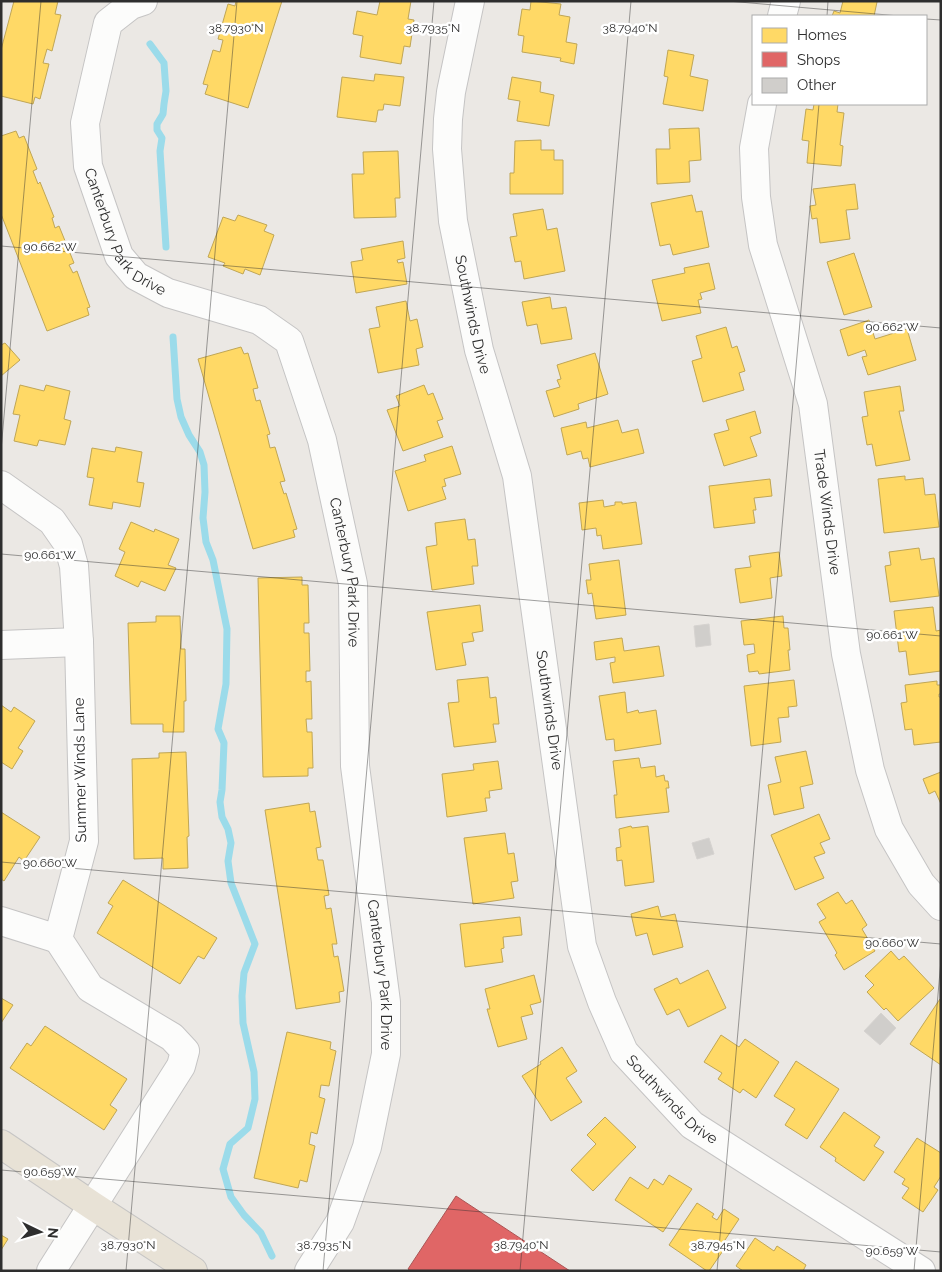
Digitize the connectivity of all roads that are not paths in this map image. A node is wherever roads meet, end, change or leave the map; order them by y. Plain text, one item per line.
1 (143, 1) edge
2 (470, 1) edge
3 (786, 1) edge
4 (782, 15) edge
5 (762, 105) edge
6 (1, 484) edge
7 (78, 642) junction
8 (1, 645) edge
9 (941, 906) edge
10 (1, 921) edge
11 (58, 939) junction
12 (1, 1144) edge
13 (93, 1206) junction
14 (51, 1271) edge
15 (193, 1271) edge
16 (309, 1271) edge
17 (921, 1271) edge

1 - 16 street, Canterbury Park Drive
2 - 17 street, Southwinds Drive
3 - 4 street
5 - 9 street, Trade Winds Drive
6 - 7 street, Summer Winds Lane
7 - 8 street
7 - 11 street, Summer Winds Lane
10 - 11 street
11 - 13 street
12 - 13 main road
13 - 14 street
13 - 15 main road

